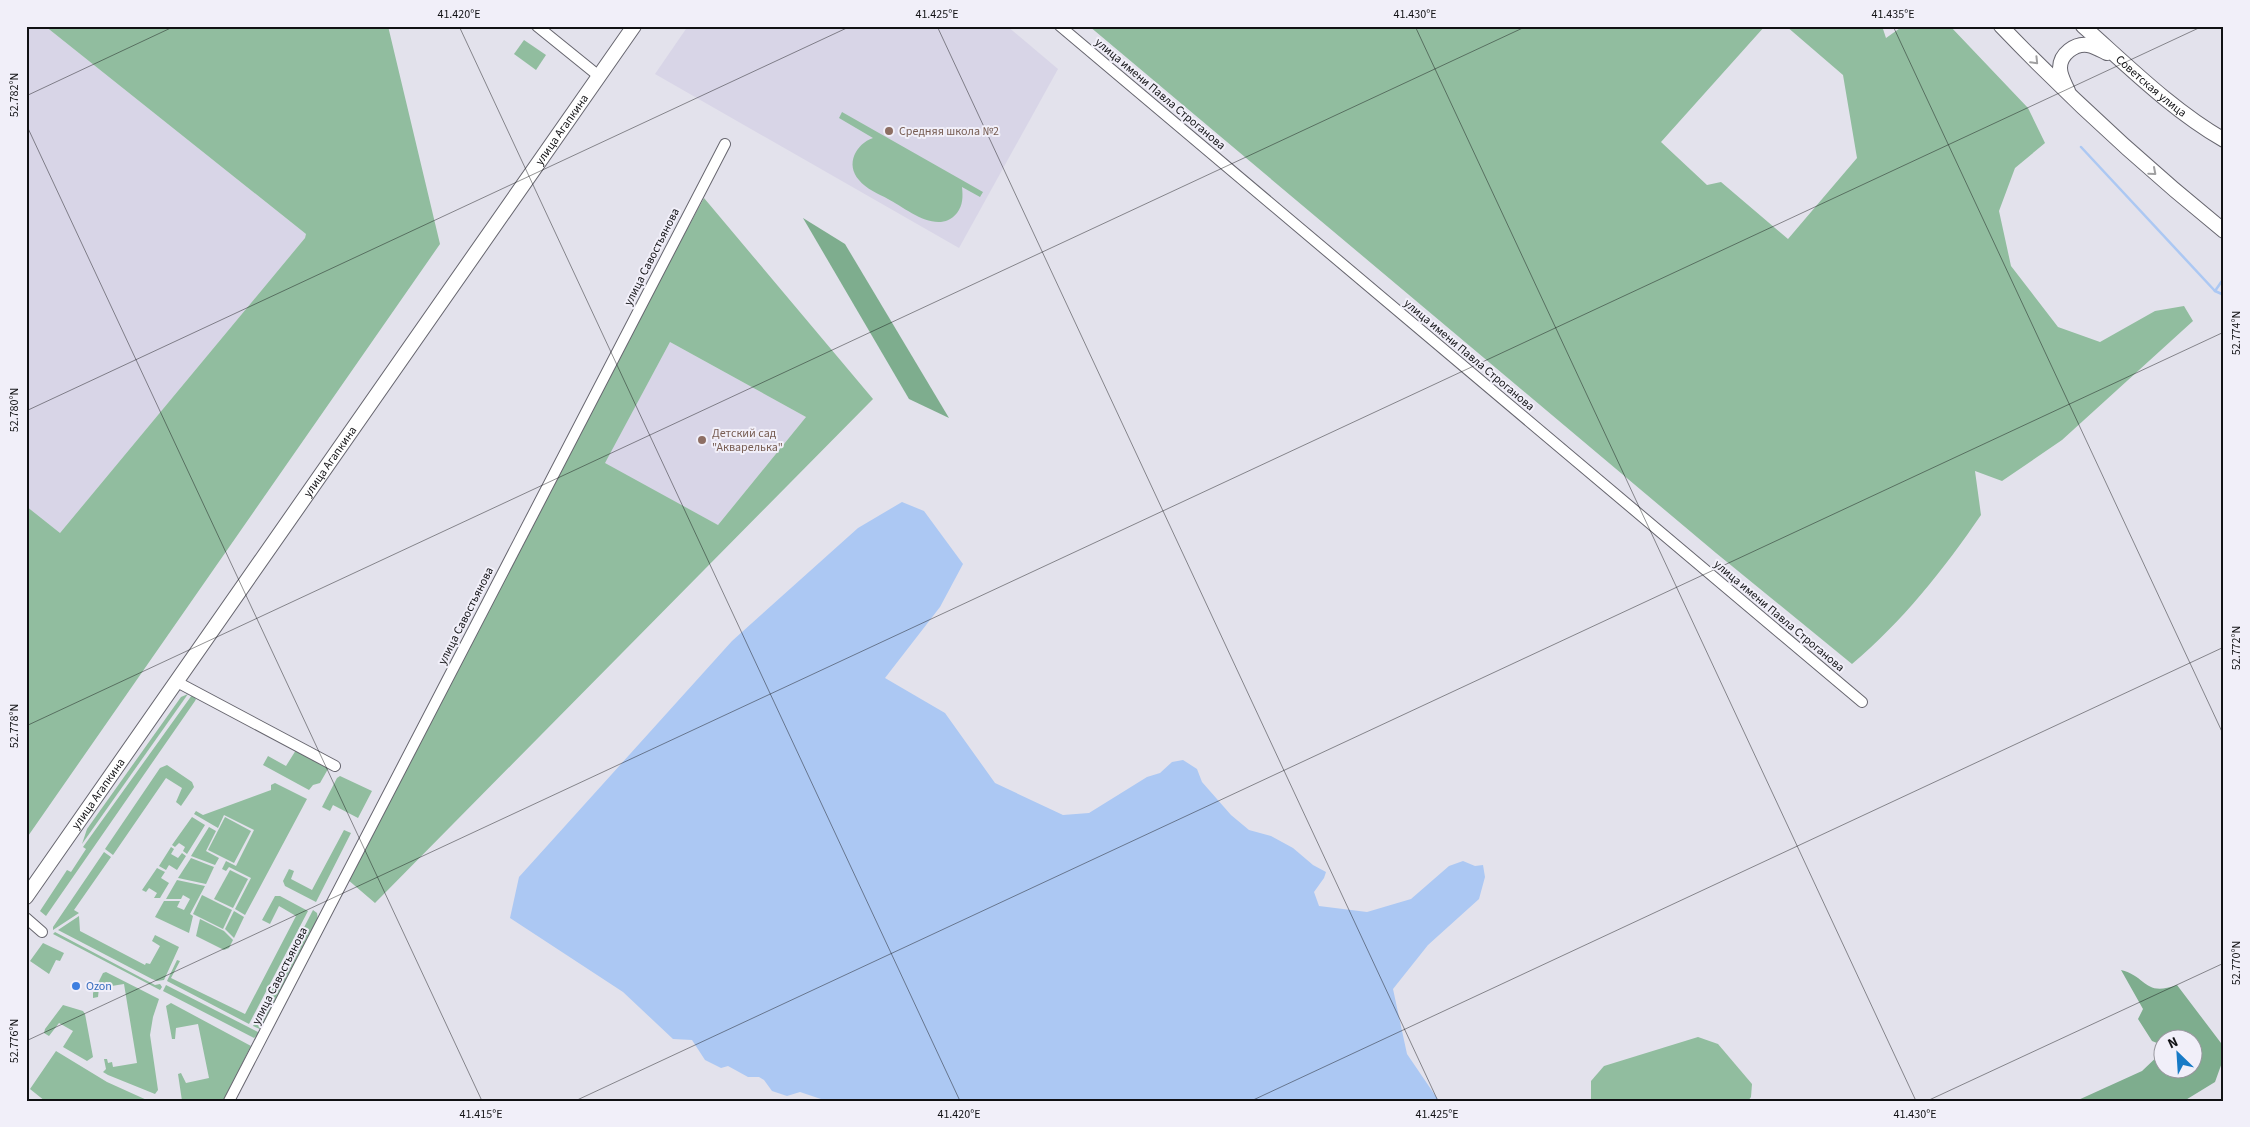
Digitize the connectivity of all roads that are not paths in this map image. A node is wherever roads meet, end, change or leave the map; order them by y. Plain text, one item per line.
1 (537, 26) edge
2 (634, 26) edge
3 (1060, 26) edge
4 (2000, 26) edge
5 (2083, 26) edge
6 (2117, 56) junction
7 (600, 77) junction
8 (2072, 98) junction
9 (2224, 140) edge
10 (725, 144) dead end
11 (2224, 231) edge
12 (178, 682) junction
13 (1862, 702) dead end
14 (335, 766) dead end
15 (26, 897) edge
16 (26, 918) edge
17 (42, 932) dead end
18 (229, 1101) edge

1 - 7 street
2 - 7 main road, улица Агапкина
3 - 13 street, улица имени Павла Строганова
4 -> 8 main road
5 - 6 main road, Советская улица
6 - 8 main road
6 - 9 main road, Советская улица
7 - 12 main road, улица Агапкина
8 -> 11 main road
10 - 18 street, улица Савостьянова
12 - 14 street
12 - 15 main road, улица Агапкина
16 - 17 street

